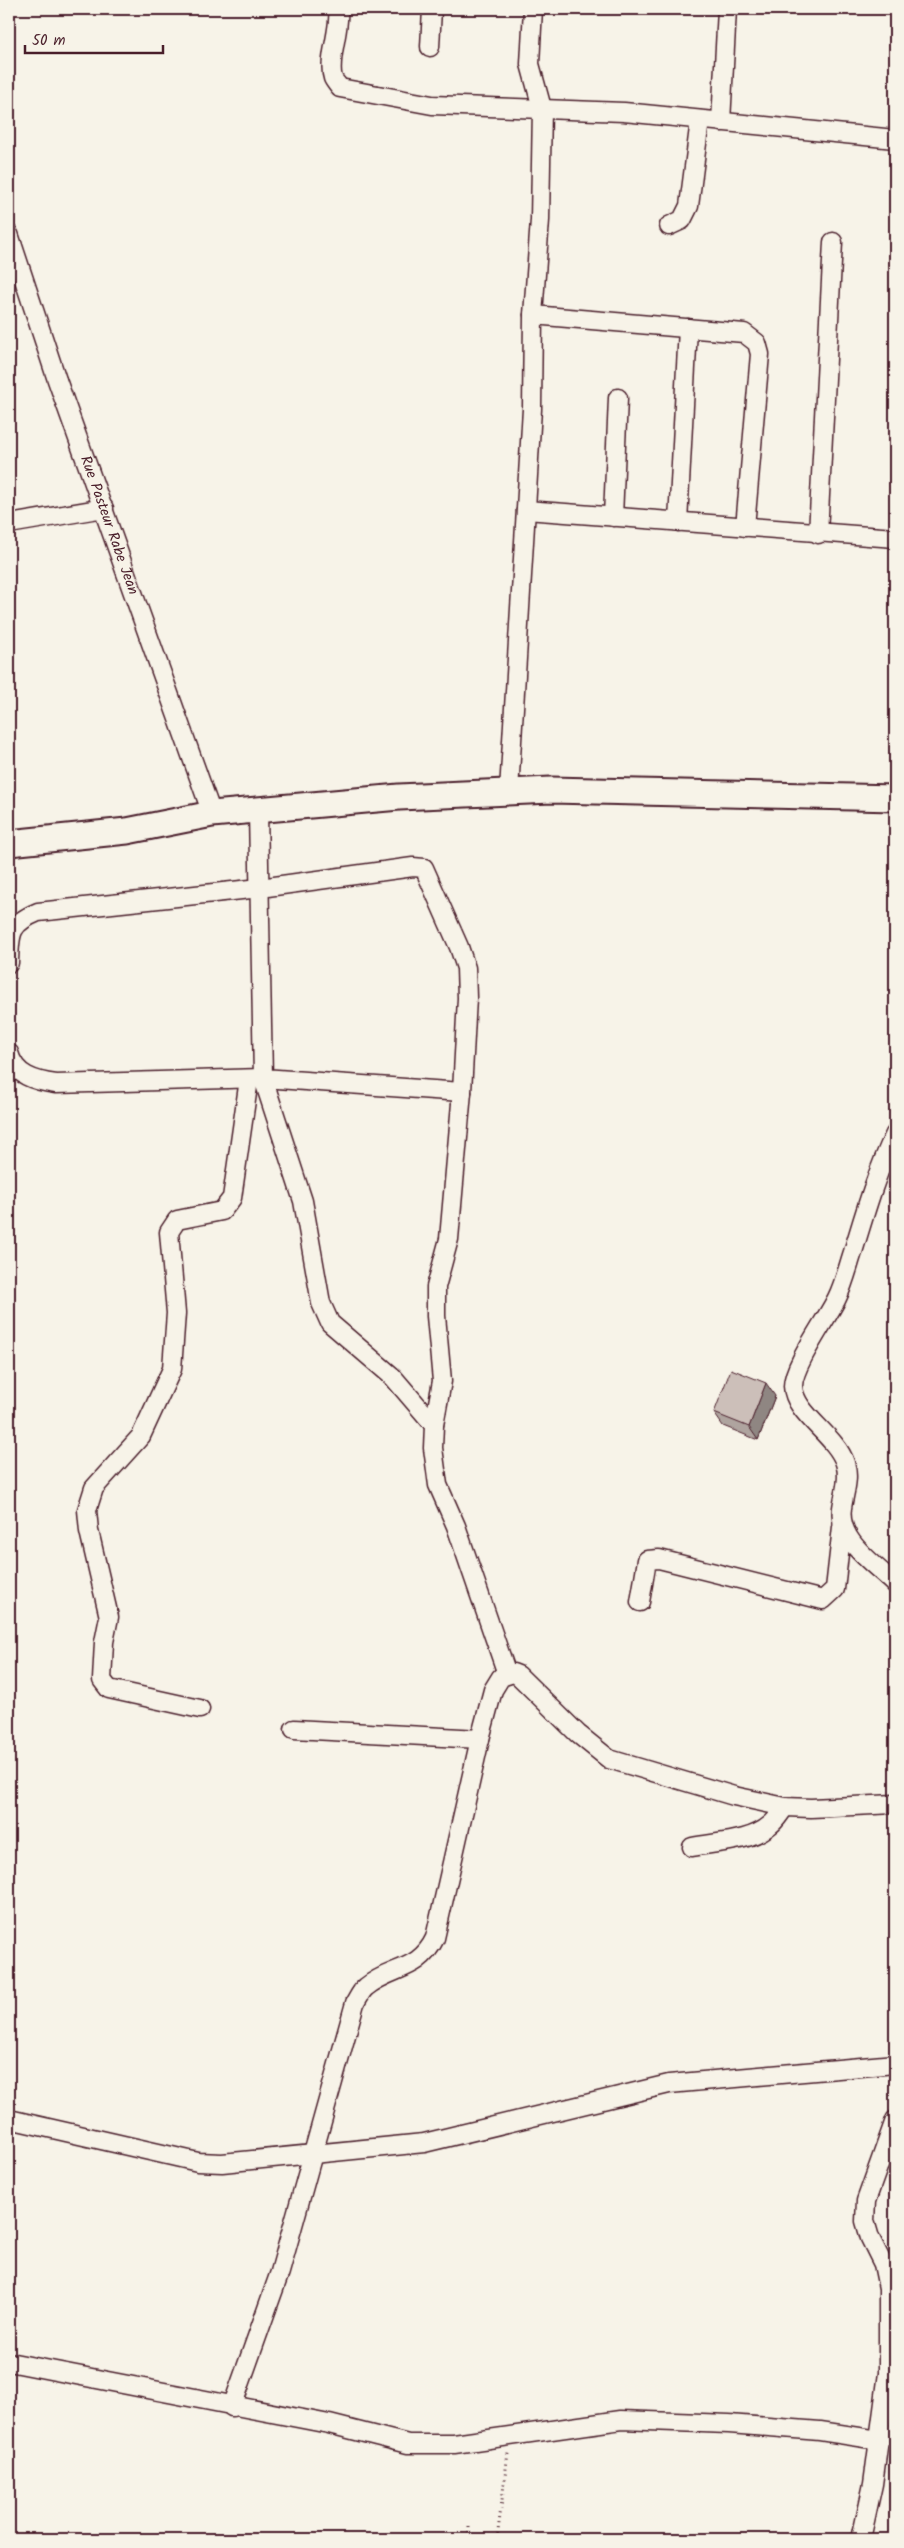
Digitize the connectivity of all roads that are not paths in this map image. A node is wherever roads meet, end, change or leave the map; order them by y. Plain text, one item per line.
1 (338, 9) edge
2 (432, 9) edge
3 (533, 9) edge
4 (727, 9) edge
5 (430, 47) dead end
6 (542, 108) junction
7 (700, 120) junction
8 (721, 122) junction
9 (895, 139) edge
10 (669, 226) dead end
11 (9, 236) edge
12 (833, 242) dead end
13 (533, 315) junction
14 (688, 328) junction
15 (618, 398) dead end
16 (104, 508) junction
17 (526, 510) junction
18 (613, 517) junction
19 (678, 522) junction
20 (9, 524) edge
21 (745, 527) junction
22 (818, 534) junction
23 (895, 538) edge
24 (509, 791) junction
25 (895, 798) edge
26 (258, 812) junction
27 (212, 814) junction
28 (9, 843) edge
29 (260, 888) junction
30 (9, 963) edge
31 (9, 1053) edge
32 (256, 1079) junction
33 (462, 1092) junction
34 (895, 1134) edge
35 (434, 1425) junction
36 (842, 1527) junction
37 (895, 1584) edge
38 (640, 1602) dead end
39 (507, 1674) junction
40 (200, 1709) dead end
41 (294, 1729) dead end
42 (480, 1740) junction
43 (895, 1804) edge
44 (785, 1807) junction
45 (692, 1847) dead end
46 (895, 2064) edge
47 (9, 2119) edge
48 (895, 2120) edge
49 (314, 2155) junction
50 (9, 2362) edge
51 (232, 2406) junction
52 (884, 2437) edge
53 (861, 2539) edge

1 - 6 street
2 - 5 street
3 - 6 street
4 - 8 street
6 - 7 street
6 - 13 street
7 - 8 street
7 - 10 street
8 - 9 street
11 - 16 street, Rue Pasteur Rabe Jean
12 - 22 street
13 - 14 street
13 - 17 street
14 - 19 street
14 - 21 street
15 - 18 street
16 - 20 street
16 - 27 street, Rue Pasteur Rabe Jean
17 - 18 street
17 - 24 street
18 - 19 street
19 - 21 street
21 - 22 street
22 - 23 street
24 - 25 main road
24 - 26 main road
26 - 27 main road
26 - 29 street
27 - 28 main road
29 - 30 street
29 - 32 street
29 - 33 street
31 - 32 street
32 - 33 street
32 - 35 street
32 - 40 street
33 - 35 street
34 - 36 street
35 - 39 street
36 - 37 street
36 - 38 street
39 - 42 street
39 - 44 street
41 - 42 street
42 - 49 street
43 - 44 street
44 - 45 street
46 - 49 street
47 - 49 street
48 - 52 street
49 - 51 street
50 - 51 street
51 - 52 street
52 - 53 street

